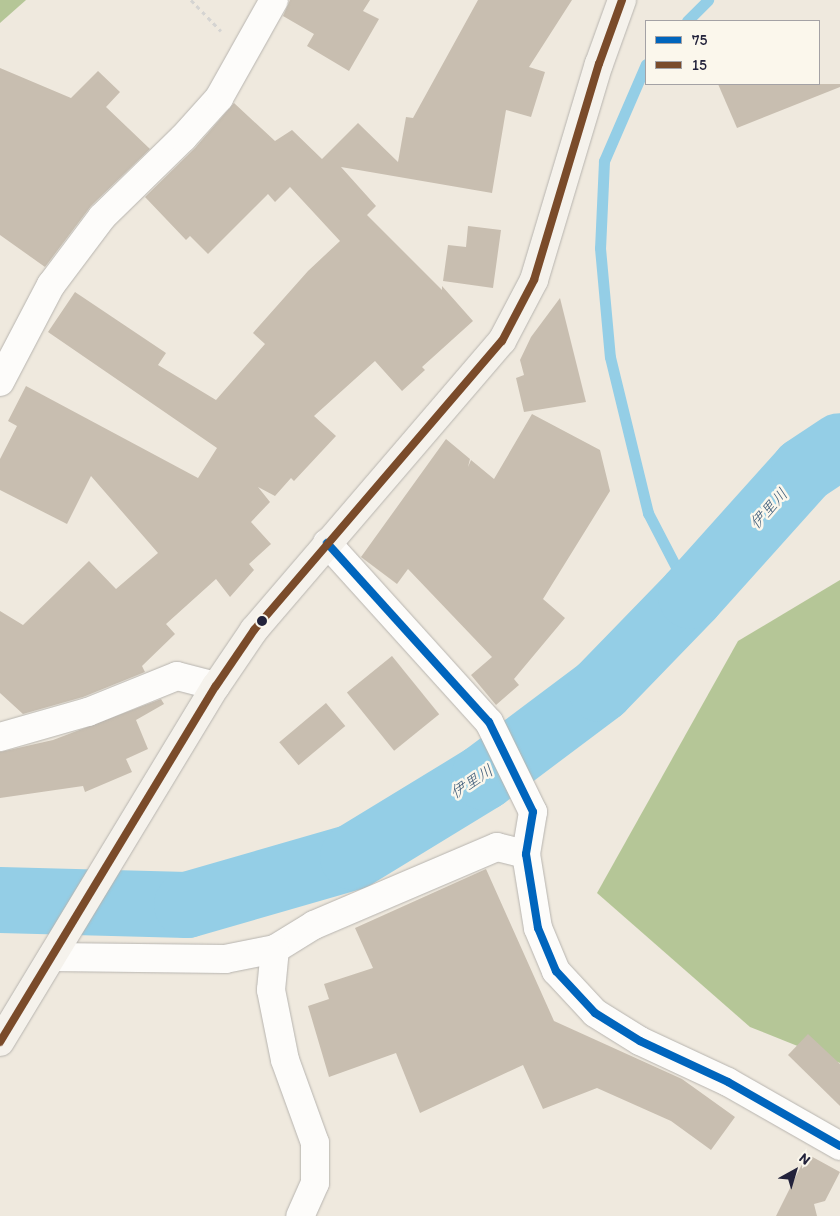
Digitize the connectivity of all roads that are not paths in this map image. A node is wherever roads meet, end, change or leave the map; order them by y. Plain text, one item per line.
1 (274, 0) edge
2 (622, 0) edge
3 (0, 382) edge
4 (327, 544) junction
5 (216, 686) junction
6 (0, 736) edge
7 (526, 854) junction
8 (275, 949) junction
9 (54, 952) junction
10 (0, 1042) edge
11 (840, 1146) edge
12 (300, 1216) edge

1 - 3 street
2 - 4 main road
4 - 5 main road
4 - 7 street
5 - 6 street
5 - 9 main road
7 - 8 street
7 - 11 street
8 - 9 street
8 - 12 street
9 - 10 main road

